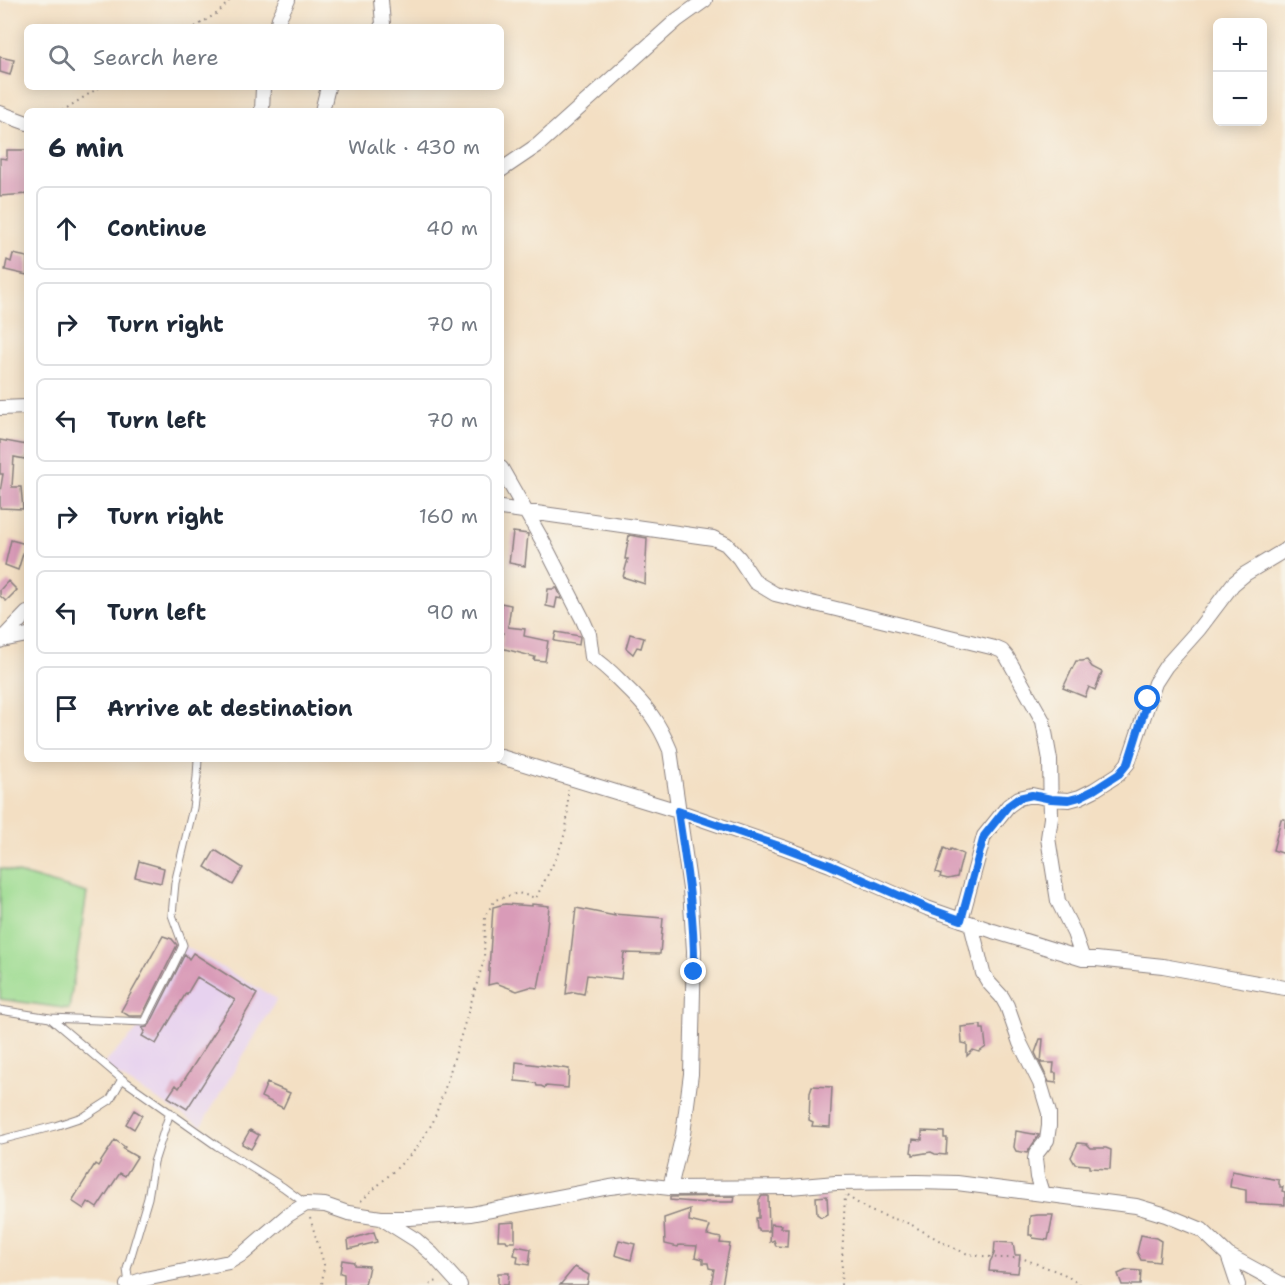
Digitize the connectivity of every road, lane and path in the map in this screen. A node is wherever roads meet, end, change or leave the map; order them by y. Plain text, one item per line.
1 (230, 0) edge
2 (288, 0) edge
3 (381, 0) edge
4 (705, 0) edge
5 (200, 24) edge
6 (278, 24) edge
7 (383, 24) edge
8 (95, 90) edge
9 (263, 90) edge
10 (327, 90) edge
11 (67, 108) edge
12 (262, 108) edge
13 (323, 108) edge
14 (0, 113) edge
15 (24, 122) edge
16 (504, 168) edge
17 (24, 407) edge
18 (0, 408) edge
19 (504, 473) edge
20 (504, 508) edge
21 (527, 512) junction
22 (1285, 550) edge
23 (24, 616) edge
24 (24, 636) edge
25 (1, 641) edge
26 (504, 758) edge
27 (198, 762) edge
28 (568, 777) junction
29 (1051, 799) junction
30 (678, 811) junction
31 (966, 922) junction
32 (1083, 959) junction
33 (1283, 985) edge
34 (0, 1010) edge
35 (50, 1018) junction
36 (122, 1079) junction
37 (170, 1112) junction
38 (0, 1140) edge
39 (670, 1188) junction
40 (1041, 1193) junction
41 (306, 1204) junction
42 (348, 1213) junction
43 (381, 1218) junction
44 (1228, 1255) junction
45 (128, 1284) edge
46 (322, 1285) edge
47 (460, 1285) edge
48 (841, 1285) edge
49 (1081, 1285) edge
50 (1238, 1285) edge
51 (1283, 1285) edge

1 - 5 path
2 - 6 street
3 - 7 street
4 - 16 street
8 - 11 path
9 - 12 street
10 - 13 street
14 - 15 street
17 - 18 street
19 - 21 street
20 - 21 street
21 - 29 street
21 - 30 street
22 - 29 street
23 - 25 street
24 - 25 street
26 - 28 street
27 - 35 lane
28 - 30 street
28 - 42 path
29 - 31 street
29 - 32 street
30 - 31 street
30 - 39 street
31 - 32 street
31 - 40 street
32 - 33 street
34 - 35 lane
35 - 36 lane
36 - 37 lane
36 - 38 lane
37 - 41 lane
37 - 45 lane
39 - 40 street
39 - 43 street
40 - 44 street
41 - 42 street
41 - 45 street
41 - 46 path
42 - 43 street
43 - 47 street
44 - 50 street
44 - 51 street
48 - 49 path

